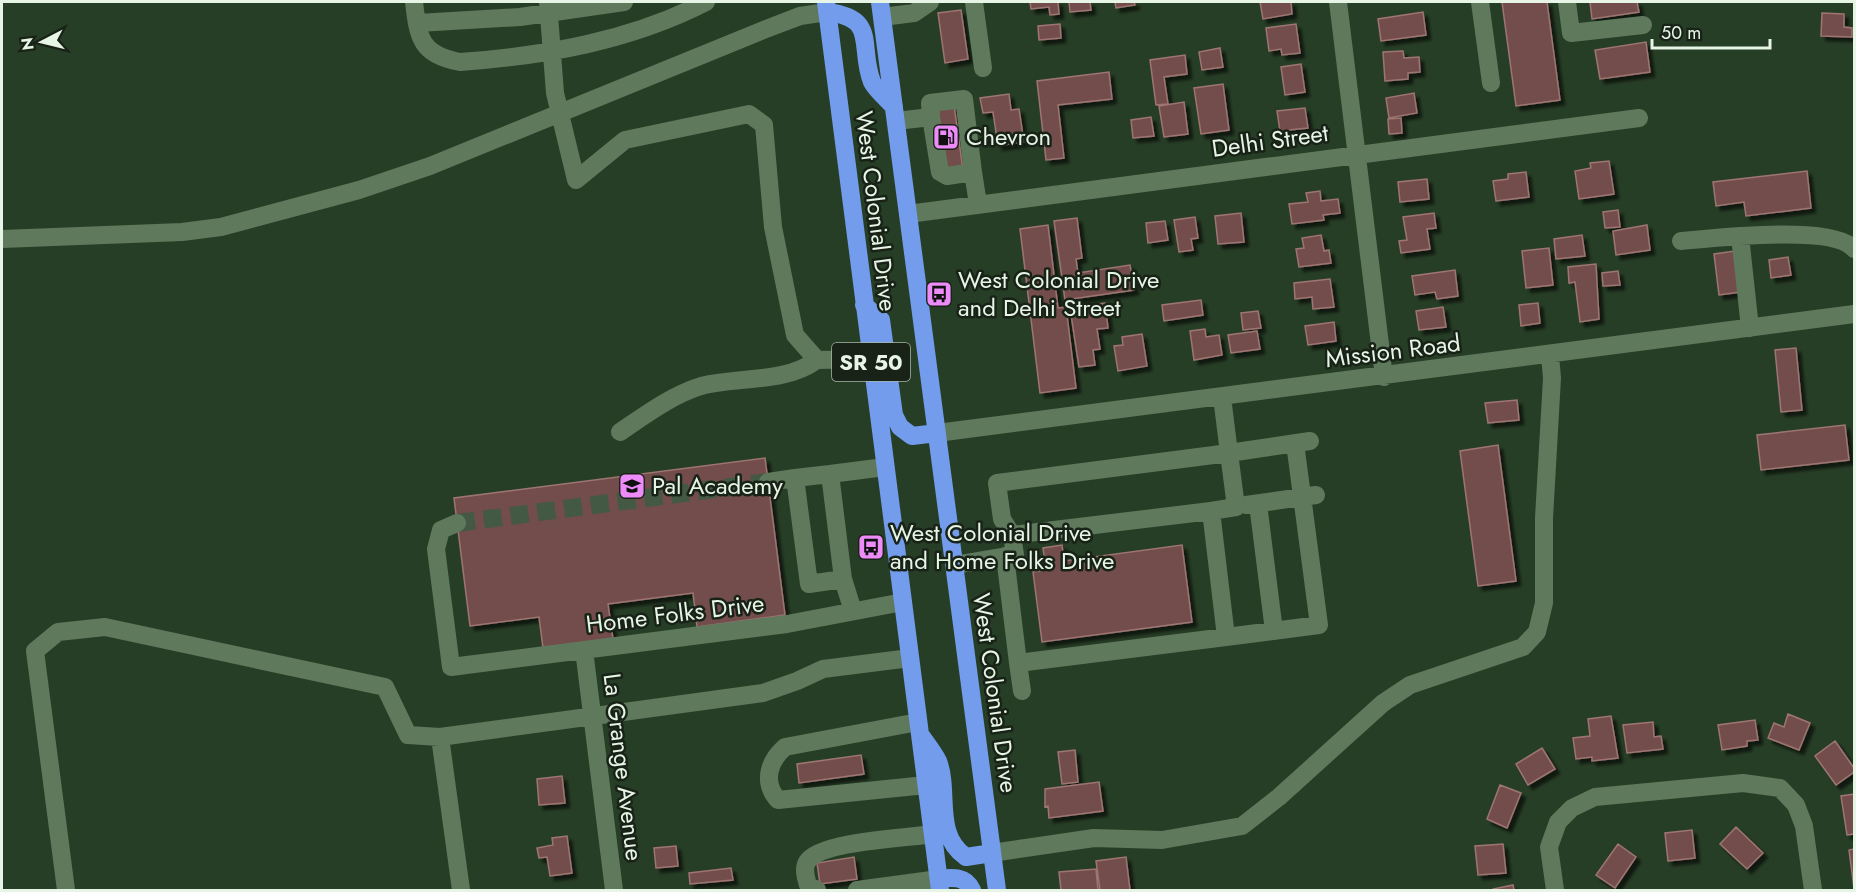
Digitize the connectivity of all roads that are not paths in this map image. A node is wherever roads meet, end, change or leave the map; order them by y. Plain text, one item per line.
1 (414, 2) edge
2 (624, 2) edge
3 (706, 2) edge
4 (930, 2) edge
5 (974, 2) edge
6 (1338, 2) edge
7 (1480, 2) edge
8 (1567, 2) edge
9 (549, 7) edge
10 (826, 7) edge
11 (881, 9) edge
12 (418, 23) junction
13 (1643, 25) dead end
14 (554, 52) junction
15 (983, 68) dead end
16 (1491, 83) dead end
17 (561, 112) junction
18 (895, 114) junction
19 (931, 117) junction
20 (1639, 118) dead end
21 (1356, 154) junction
22 (973, 172) junction
23 (978, 204) junction
24 (908, 214) junction
25 (1740, 236) junction
26 (2, 239) edge
27 (1682, 241) dead end
28 (1854, 249) edge
29 (864, 305) junction
30 (1854, 314) edge
31 (1750, 328) junction
32 (1550, 354) junction
33 (871, 359) junction
34 (817, 360) junction
35 (1384, 377) junction
36 (1222, 397) junction
37 (620, 432) dead end
38 (937, 433) junction
39 (1229, 453) junction
40 (885, 467) junction
41 (830, 474) junction
42 (795, 478) junction
43 (768, 482) tunnel mouth
44 (1309, 496) junction
45 (1258, 504) junction
46 (1236, 507) junction
47 (1210, 511) junction
48 (457, 523) tunnel mouth
49 (1012, 535) junction
50 (1005, 556) junction
51 (954, 565) junction
52 (843, 579) junction
53 (903, 602) junction
54 (853, 611) junction
55 (1274, 631) junction
56 (1226, 637) junction
57 (584, 650) junction
58 (910, 658) junction
59 (1018, 663) junction
60 (1022, 691) dead end
61 (592, 716) junction
62 (919, 727) junction
63 (440, 737) junction
64 (926, 785) junction
65 (933, 834) junction
66 (992, 853) junction
67 (940, 885) edge
68 (66, 891) edge
69 (461, 891) edge
70 (614, 891) edge
71 (817, 891) edge
72 (857, 891) edge
73 (972, 891) edge
74 (997, 891) edge
75 (1555, 891) edge
76 (1813, 891) edge

1 - 12 street
2 - 9 street
3 - 14 street
4 - 11 street
5 - 15 street
6 - 21 street
7 - 16 street
8 - 13 street
9 - 12 street
9 - 14 street
10 - 17 street
10 - 18 highway
10 - 29 highway, West Colonial Drive / SR 50
11 - 18 highway, West Colonial Drive / SR 50
12 - 14 street
14 - 17 street
17 - 26 street
17 - 34 street
18 - 19 street
18 - 24 highway, West Colonial Drive / SR 50
19 - 22 street
19 - 22 street
20 - 21 street, Delhi Street
21 - 23 street, Delhi Street
21 - 35 street
22 - 23 street
23 - 24 street, Delhi Street
24 - 38 highway, West Colonial Drive / SR 50
25 - 27 street
25 - 28 street
25 - 31 street
29 - 33 highway, West Colonial Drive / SR 50
29 - 38 highway
30 - 31 street, Mission Road
31 - 32 street, Mission Road
32 - 35 street, Mission Road
32 - 66 street
33 - 34 street
33 - 40 highway, West Colonial Drive / SR 50
34 - 37 street
35 - 36 street, Mission Road
36 - 38 street, Mission Road
36 - 39 street
38 - 51 highway, West Colonial Drive / SR 50
39 - 44 street
39 - 46 street
39 - 49 street
40 - 41 street
40 - 53 highway, West Colonial Drive / SR 50
41 - 42 street
41 - 52 street
42 - 43 street
42 - 52 street
44 - 45 street
44 - 55 street
45 - 46 street
45 - 55 street
46 - 47 street
47 - 49 street
47 - 56 street
48 - 57 street, Home Folks Drive
49 - 50 street
50 - 51 street
50 - 59 street
51 - 66 highway, West Colonial Drive / SR 50
52 - 54 street
53 - 54 street, Home Folks Drive
53 - 58 highway, West Colonial Drive / SR 50
54 - 57 street, Home Folks Drive
55 - 56 street
56 - 59 street
57 - 61 street, La Grange Avenue
58 - 61 street
58 - 62 highway, West Colonial Drive / SR 50
59 - 60 street
61 - 63 street
61 - 70 street, La Grange Avenue
62 - 64 highway, West Colonial Drive / SR 50
62 - 64 street
62 - 66 highway
63 - 68 street
63 - 69 street
64 - 65 highway, West Colonial Drive / SR 50
65 - 67 highway, West Colonial Drive / SR 50
65 - 71 street
66 - 74 highway, West Colonial Drive / SR 50
67 - 72 street
67 - 73 highway
75 - 76 street

